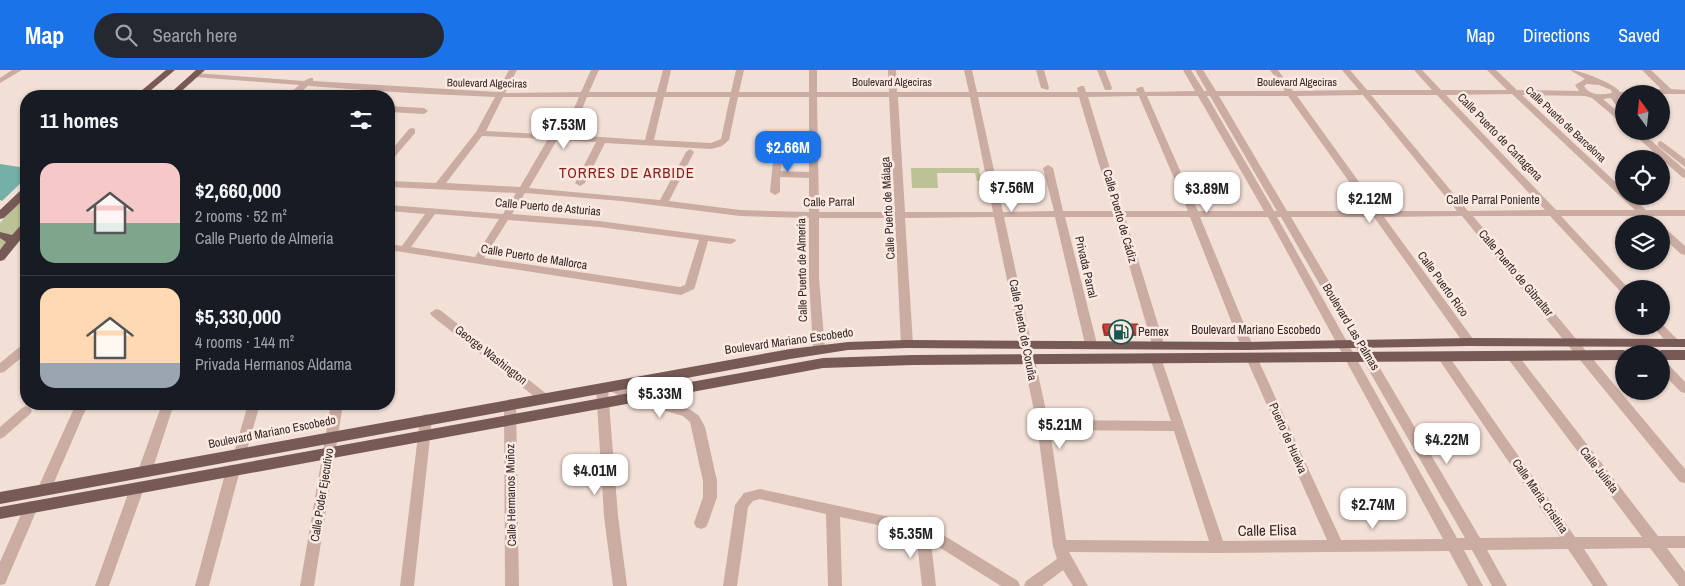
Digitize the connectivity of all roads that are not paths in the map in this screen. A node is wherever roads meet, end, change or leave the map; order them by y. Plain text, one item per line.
1 (18, 70) edge
2 (171, 70) edge
3 (221, 70) edge
4 (513, 70) edge
5 (595, 70) edge
6 (667, 70) edge
7 (740, 70) edge
8 (813, 70) edge
9 (892, 70) edge
10 (968, 70) edge
11 (1040, 70) edge
12 (1100, 70) edge
13 (1187, 70) edge
14 (1199, 70) edge
15 (1274, 70) edge
16 (1346, 70) edge
17 (1418, 70) edge
18 (1491, 70) edge
19 (1566, 70) edge
20 (1574, 70) edge
21 (1646, 70) edge
22 (198, 72) edge
23 (313, 80) junction
24 (0, 81) edge
25 (1596, 82) junction
26 (1579, 85) junction
27 (1607, 85) junction
28 (1662, 85) edge
29 (1615, 87) edge
30 (1045, 88) junction
31 (1108, 88) junction
32 (1361, 89) junction
33 (1435, 89) junction
34 (1510, 89) junction
35 (1615, 89) edge
36 (146, 90) edge
37 (178, 90) edge
38 (299, 90) edge
39 (304, 90) edge
40 (586, 90) junction
41 (661, 90) junction
42 (812, 90) junction
43 (894, 90) junction
44 (972, 90) junction
45 (1288, 90) junction
46 (501, 91) junction
47 (736, 91) junction
48 (1082, 91) junction
49 (1141, 91) junction
50 (1199, 91) junction
51 (1211, 91) junction
52 (1670, 92) edge
53 (1685, 92) edge
54 (1592, 95) junction
55 (1615, 96) edge
56 (395, 109) edge
57 (424, 111) dead end
58 (1615, 114) edge
59 (412, 131) dead end
60 (480, 133) junction
61 (554, 137) junction
62 (565, 138) junction
63 (602, 140) junction
64 (1644, 140) edge
65 (1657, 140) edge
66 (649, 142) junction
67 (395, 151) edge
68 (690, 152) dead end
69 (776, 153) dead end
70 (1685, 164) edge
71 (1048, 168) dead end
72 (776, 174) junction
73 (813, 174) junction
74 (1685, 175) edge
75 (580, 183) dead end
76 (395, 184) edge
77 (439, 186) junction
78 (1615, 188) edge
79 (522, 191) junction
80 (775, 192) dead end
81 (20, 197) edge
82 (664, 202) junction
83 (1635, 205) edge
84 (395, 208) edge
85 (432, 211) junction
86 (1466, 212) junction
87 (1377, 213) junction
88 (1554, 213) junction
89 (1644, 213) junction
90 (1685, 213) edge
91 (901, 214) junction
92 (1000, 214) junction
93 (1060, 214) junction
94 (1120, 214) junction
95 (1194, 214) junction
96 (1271, 214) junction
97 (1284, 214) junction
98 (815, 215) junction
99 (0, 216) edge
100 (506, 216) junction
101 (20, 233) edge
102 (0, 235) edge
103 (1670, 238) edge
104 (704, 239) junction
105 (731, 241) dead end
106 (12, 242) junction
107 (395, 248) edge
108 (405, 249) junction
109 (1685, 252) edge
110 (0, 257) edge
111 (477, 261) junction
112 (1616, 280) edge
113 (436, 313) dead end
114 (1669, 335) edge
115 (1470, 342) junction
116 (1573, 342) junction
117 (1679, 343) edge
118 (907, 344) junction
119 (1090, 344) junction
120 (1158, 344) junction
121 (1343, 344) junction
122 (1361, 344) junction
123 (1026, 345) junction
124 (819, 349) junction
125 (1249, 352) junction
126 (20, 353) edge
127 (1615, 355) edge
128 (1670, 355) edge
129 (1685, 355) edge
130 (1584, 356) junction
131 (1513, 357) junction
132 (1156, 358) junction
133 (1351, 358) junction
134 (1369, 358) junction
135 (1444, 358) junction
136 (1028, 359) junction
137 (0, 370) edge
138 (1670, 373) edge
139 (607, 387) junction
140 (1685, 389) edge
141 (632, 397) junction
142 (544, 398) junction
143 (604, 403) junction
144 (510, 404) junction
145 (26, 410) dead end
146 (79, 410) edge
147 (166, 410) edge
148 (252, 410) edge
149 (336, 410) edge
150 (426, 419) junction
151 (510, 419) junction
152 (1043, 425) junction
153 (1178, 426) junction
154 (0, 434) edge
155 (424, 435) junction
156 (332, 436) junction
157 (329, 452) junction
158 (240, 453) junction
159 (145, 470) junction
160 (233, 470) junction
161 (1685, 478) edge
162 (137, 488) junction
163 (44, 490) junction
164 (0, 498) edge
165 (31, 507) junction
166 (833, 510) junction
167 (0, 513) edge
168 (701, 523) dead end
169 (922, 529) junction
170 (1571, 542) junction
171 (1655, 542) junction
172 (1685, 542) edge
173 (1453, 544) junction
174 (1476, 544) junction
175 (1336, 545) junction
176 (1060, 546) junction
177 (1218, 547) junction
178 (1064, 561) junction
179 (0, 579) edge
180 (1685, 583) edge
181 (1075, 584) edge
182 (102, 586) edge
183 (202, 586) edge
184 (307, 586) edge
185 (407, 586) edge
186 (512, 586) edge
187 (620, 586) edge
188 (730, 586) edge
189 (835, 586) edge
190 (929, 586) edge
191 (1012, 586) edge
192 (1031, 586) edge
193 (1476, 586) edge
194 (1500, 586) edge
195 (1601, 586) edge

1 - 24 street
2 - 36 main road
3 - 23 street, Boulevard Algeciras
4 - 46 street
5 - 40 street
6 - 41 street
7 - 47 street
8 - 42 street, Calle Puerto de Almeria
9 - 43 street, Calle Puerto de Málaga
10 - 44 street, Calle Puerto de Coruña
11 - 30 street
12 - 31 street
13 - 50 street, Boulevard Las Palmas
14 - 51 street, Boulevard Las Palmas
15 - 45 street, Calle Puerto Rico
16 - 32 street, Calle Puerto de Gibraltar
17 - 33 street, Calle Puerto de Cartagena
18 - 34 street, Calle Puerto de Barcelona
19 - 26 street
20 - 25 street
21 - 28 street
22 - 23 street, Boulevard Algeciras
22 - 37 main road
23 - 38 street
23 - 39 street
23 - 46 street, Boulevard Algeciras
25 - 26 street, Boulevard Algeciras
25 - 27 street
26 - 34 street, Boulevard Algeciras
26 - 54 street
27 - 29 street
27 - 35 street
30 - 44 street, Boulevard Algeciras
30 - 48 street, Boulevard Algeciras
31 - 48 street, Boulevard Algeciras
31 - 49 street, Boulevard Algeciras
32 - 33 street, Boulevard Algeciras
32 - 45 street, Boulevard Algeciras
32 - 86 street, Calle Puerto de Gibraltar
33 - 34 street, Boulevard Algeciras
33 - 88 street, Calle Puerto de Cartagena
34 - 54 street, Boulevard Algeciras
34 - 78 street, Calle Puerto de Barcelona
40 - 41 street, Boulevard Algeciras
40 - 46 street, Boulevard Algeciras
40 - 62 street
41 - 47 street, Boulevard Algeciras
41 - 66 street
42 - 43 street, Boulevard Algeciras
42 - 47 street, Boulevard Algeciras
42 - 73 street, Calle Puerto de Almeria
43 - 44 street, Boulevard Algeciras
43 - 91 street, Calle Puerto de Málaga
44 - 48 street, Boulevard Algeciras
44 - 92 street, Calle Puerto de Coruña
45 - 51 street, Boulevard Algeciras
45 - 87 street, Calle Puerto Rico
46 - 60 street
47 - 66 street
48 - 49 street, Boulevard Algeciras
48 - 94 street, Calle Puerto de Cádiz
49 - 50 street, Boulevard Algeciras
49 - 95 street, Puerto de Huelva
50 - 51 street, Boulevard Algeciras
50 - 96 street, Boulevard Las Palmas
51 - 97 street, Boulevard Las Palmas
52 - 53 street
54 - 55 street, Boulevard Algeciras
54 - 58 street
56 - 57 street
59 - 67 street
60 - 61 street
60 - 77 street
61 - 62 street
61 - 79 street
62 - 63 street
63 - 66 street
63 - 75 street
64 - 74 street
65 - 70 street
68 - 82 street
69 - 72 street
71 - 93 street, Privada Parral
72 - 73 street
72 - 80 street
73 - 98 street, Calle Puerto de Almeria
76 - 77 street, Calle Parral
77 - 79 street, Calle Parral
79 - 82 street, Calle Parral
79 - 100 street
81 - 99 main road
82 - 98 street, Calle Parral
83 - 89 street, Calle Puerto de Barcelona
84 - 85 street, Calle Puerto de Asturias
85 - 100 street, Calle Puerto de Asturias
85 - 108 street
86 - 87 street, Calle Parral Poniente
86 - 88 street, Calle Parral Poniente
86 - 116 street, Calle Puerto de Gibraltar
87 - 97 street, Calle Parral Poniente
87 - 115 street, Calle Puerto Rico
88 - 89 street, Calle Parral Poniente
88 - 112 street, Calle Puerto de Cartagena
89 - 90 street, Calle Parral Poniente
91 - 92 street, Calle Parral
91 - 98 street, Calle Parral
91 - 118 street, Calle Puerto de Málaga
92 - 93 street, Calle Parral
92 - 123 street, Calle Puerto de Coruña
93 - 94 street, Calle Parral
93 - 119 street, Privada Parral
94 - 95 street, Calle Parral
94 - 120 street, Calle Puerto de Cádiz
95 - 96 street, Calle Parral
95 - 125 street, Puerto de Huelva
96 - 97 street, Calle Parral Poniente
96 - 121 street, Boulevard Las Palmas
97 - 122 street, Boulevard Las Palmas
98 - 124 street, Calle Puerto de Almeria
100 - 104 street, Calle Puerto de Asturias
100 - 111 street
101 - 106 main road
102 - 106 main road
103 - 109 street
104 - 105 street, Calle Puerto de Asturias
104 - 111 street, Calle Puerto de Mallorca
106 - 110 main road
107 - 108 street, Calle Puerto de Mallorca
108 - 111 street, Calle Puerto de Mallorca
113 - 142 street, George Washington
114 - 117 street
115 - 116 main road, Boulevard Mariano Escobedo
115 - 122 main road, Boulevard Mariano Escobedo
116 - 117 main road, Boulevard Mariano Escobedo
116 - 130 street, Calle Puerto de Gibraltar
118 - 123 main road, Boulevard Mariano Escobedo
118 - 124 main road, Boulevard Mariano Escobedo
119 - 120 main road, Boulevard Mariano Escobedo
119 - 123 main road, Boulevard Mariano Escobedo
120 - 125 main road, Boulevard Mariano Escobedo
121 - 122 main road, Boulevard Mariano Escobedo
121 - 125 main road, Boulevard Mariano Escobedo
121 - 133 street, Boulevard Las Palmas
122 - 134 street, Boulevard Las Palmas
123 - 136 street, Calle Puerto de Coruña
124 - 139 main road, Boulevard Mariano Escobedo
125 - 132 main road, Boulevard Mariano Escobedo
125 - 133 main road, Boulevard Mariano Escobedo
125 - 175 street, Puerto de Huelva
126 - 137 street
127 - 130 main road, Boulevard Mariano Escobedo
128 - 129 main road
130 - 131 main road, Boulevard Mariano Escobedo
130 - 161 street, Calle Puerto de Gibraltar
131 - 135 main road, Boulevard Mariano Escobedo
131 - 171 street, Calle Julieta
132 - 136 main road, Boulevard Mariano Escobedo
132 - 153 street
133 - 134 main road, Boulevard Mariano Escobedo
133 - 173 street, Boulevard Las Palmas
134 - 135 main road, Boulevard Mariano Escobedo
134 - 174 street, Boulevard Las Palmas
135 - 170 street, Calle María Cristina
136 - 141 main road, Boulevard Mariano Escobedo
136 - 152 street, Calle Puerto de Coruña
138 - 140 street
139 - 141 street
139 - 142 main road, Boulevard Mariano Escobedo
139 - 143 street
141 - 143 main road, Boulevard Mariano Escobedo
141 - 168 street
142 - 144 main road, Boulevard Mariano Escobedo
143 - 151 main road, Boulevard Mariano Escobedo
143 - 187 street
144 - 150 main road, Boulevard Mariano Escobedo
144 - 151 street, Calle Hermanos Muñoz
145 - 154 street
146 - 163 street
147 - 159 street
148 - 158 street
149 - 156 street, Calle Poder Ejecutivo
150 - 155 street
150 - 156 main road, Boulevard Mariano Escobedo
151 - 155 main road, Boulevard Mariano Escobedo
151 - 186 street, Calle Hermanos Muñoz
152 - 153 street
152 - 176 street, Calle Puerto de Coruña
153 - 177 street
155 - 157 main road, Boulevard Mariano Escobedo
155 - 185 street
156 - 157 street, Calle Poder Ejecutivo
156 - 158 main road, Boulevard Mariano Escobedo
157 - 160 main road, Boulevard Mariano Escobedo
157 - 184 street, Calle Poder Ejecutivo
158 - 159 main road, Boulevard Mariano Escobedo
159 - 163 main road, Boulevard Mariano Escobedo
160 - 162 main road, Boulevard Mariano Escobedo
160 - 183 street
162 - 165 main road, Boulevard Mariano Escobedo
162 - 182 street
163 - 164 main road, Boulevard Mariano Escobedo
165 - 167 main road, Boulevard Mariano Escobedo
165 - 179 street
166 - 169 street
166 - 188 street
166 - 189 street
169 - 190 street
169 - 191 street
170 - 171 street, Calle Elisa
170 - 174 street, Calle Elisa
170 - 195 street, Calle María Cristina
171 - 172 street, Calle Elisa
171 - 180 street, Calle Julieta
173 - 174 street, Calle Elisa
173 - 175 street, Calle Elisa
173 - 193 street, Boulevard Las Palmas
174 - 194 street, Boulevard Las Palmas
175 - 177 street, Calle Elisa
176 - 177 street, Calle Elisa
176 - 178 street, Calle Puerto de Coruña
178 - 181 street, Calle Puerto de Coruña
178 - 192 street

